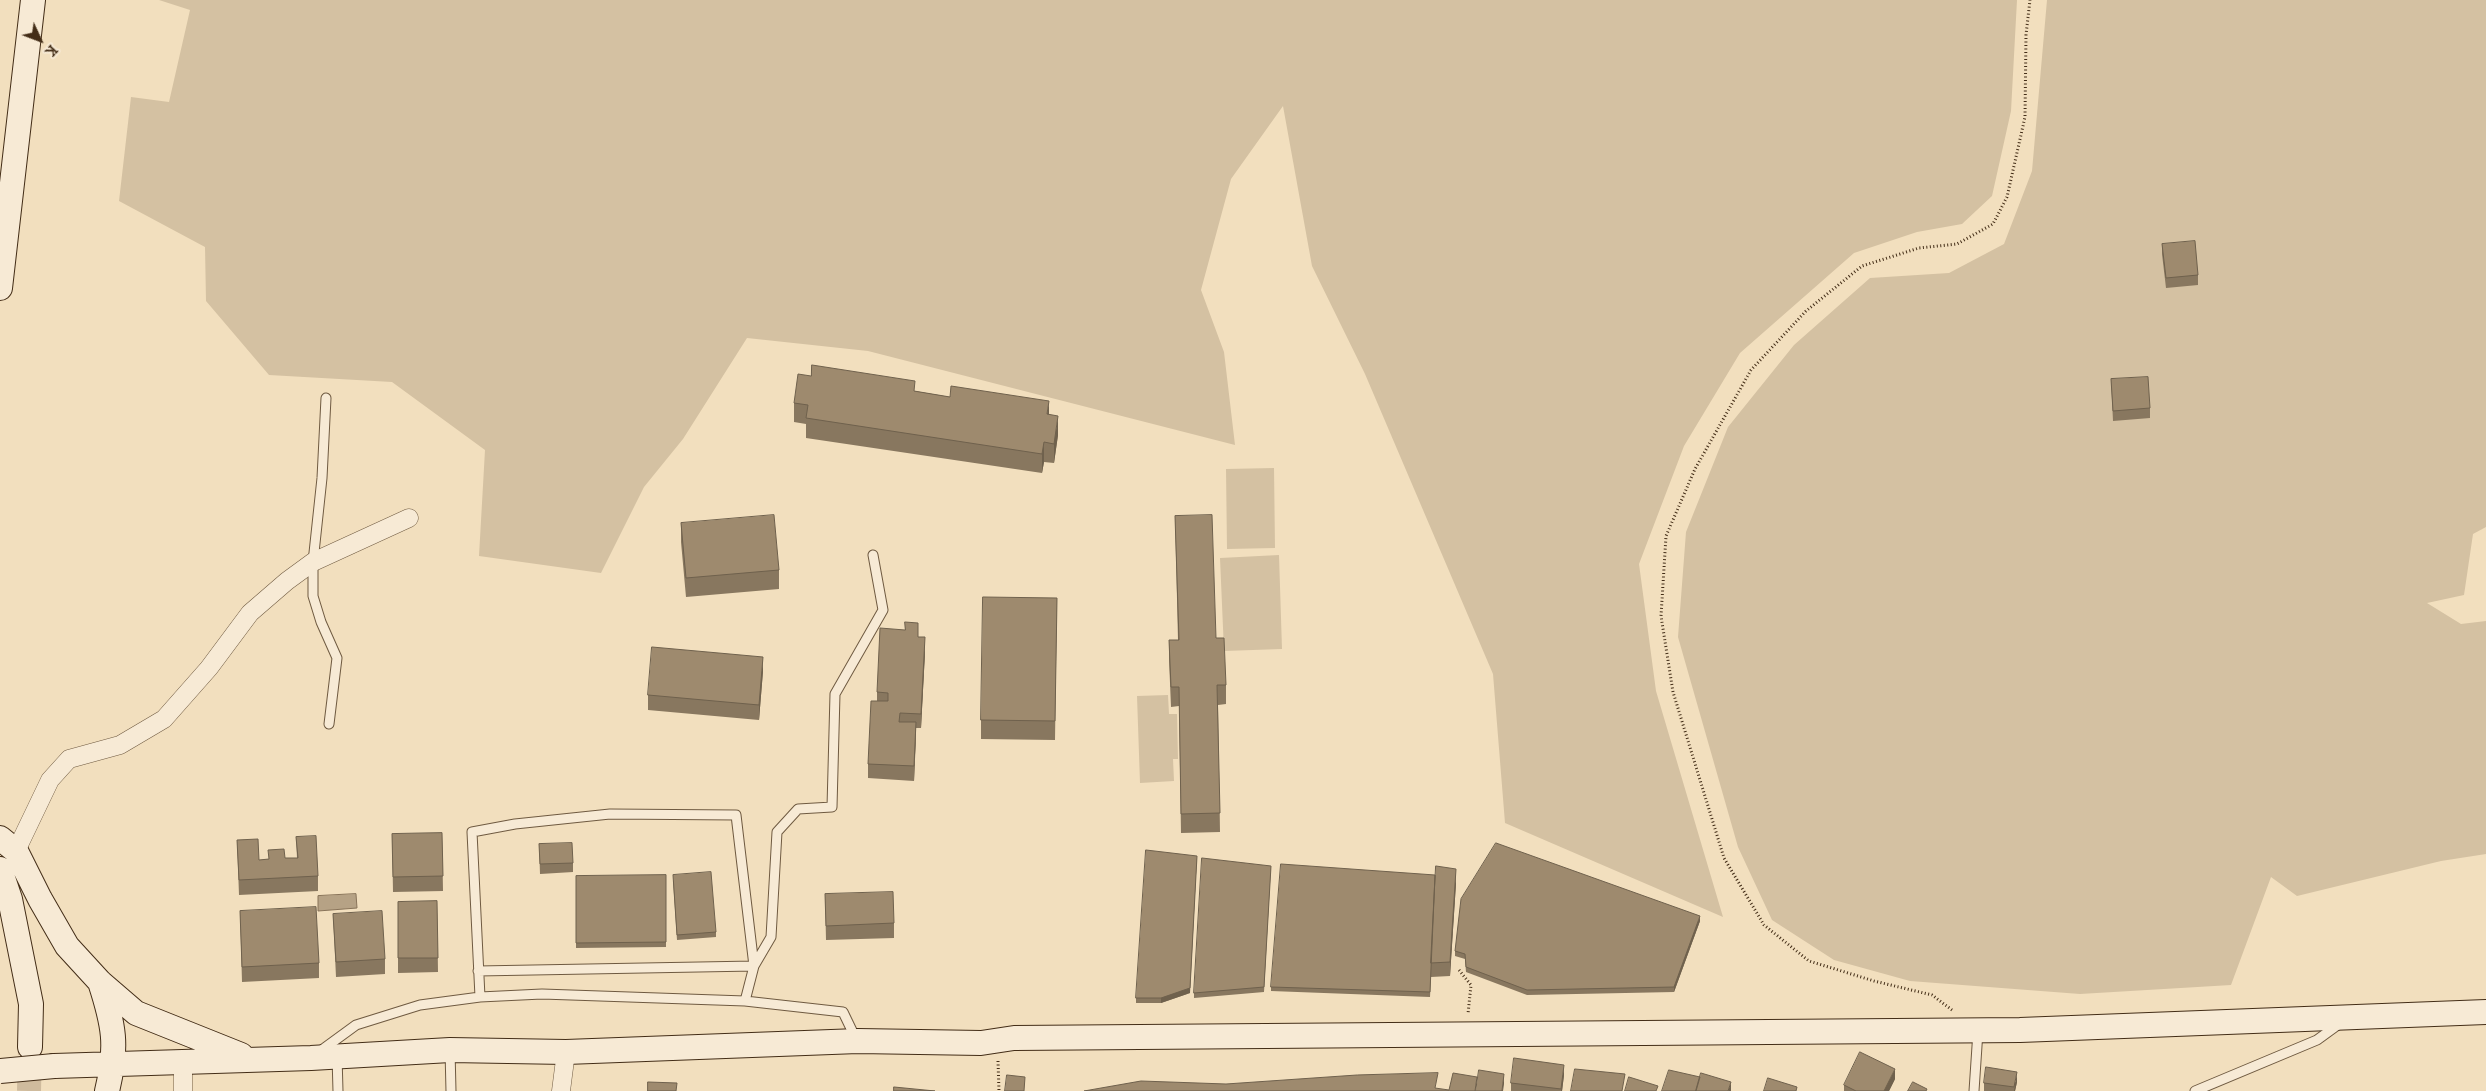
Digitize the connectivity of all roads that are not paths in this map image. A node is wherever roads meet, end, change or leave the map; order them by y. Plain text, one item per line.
1 (33, 0) edge
2 (0, 288) edge
3 (326, 398) dead end
4 (409, 518) dead end
5 (873, 555) dead end
6 (313, 562) junction
7 (329, 724) dead end
8 (8, 844) edge
9 (0, 869) edge
10 (754, 966) junction
11 (478, 970) junction
12 (100, 982) junction
13 (480, 997) junction
14 (745, 1001) junction
15 (2486, 1012) edge
16 (2348, 1017) junction
17 (1978, 1030) junction
18 (858, 1041) junction
19 (30, 1047) tunnel mouth
20 (450, 1050) junction
21 (566, 1052) junction
22 (337, 1056) junction
23 (311, 1058) junction
24 (253, 1059) junction
25 (183, 1061) junction
26 (114, 1064) junction
27 (0, 1071) edge
28 (107, 1091) edge
29 (183, 1091) edge
30 (338, 1091) edge
31 (452, 1091) edge
32 (561, 1091) edge
33 (1974, 1091) edge
34 (2194, 1091) edge

1 - 2 main road
3 - 6 lane
4 - 6 street
5 - 10 lane
6 - 7 lane
6 - 8 street
8 - 12 main road
9 - 19 main road
10 - 11 lane
10 - 11 lane
10 - 14 lane
11 - 13 lane
12 - 24 main road
12 - 26 main road
13 - 14 lane
13 - 23 lane
14 - 18 lane
15 - 16 main road
16 - 17 main road
16 - 34 lane
17 - 18 main road
17 - 33 lane
18 - 21 main road
20 - 21 main road
20 - 22 main road
20 - 31 lane
21 - 32 street
22 - 23 main road
22 - 30 lane
23 - 24 main road
24 - 25 main road
25 - 26 main road
25 - 29 street
26 - 27 main road, bridge
26 - 28 main road

